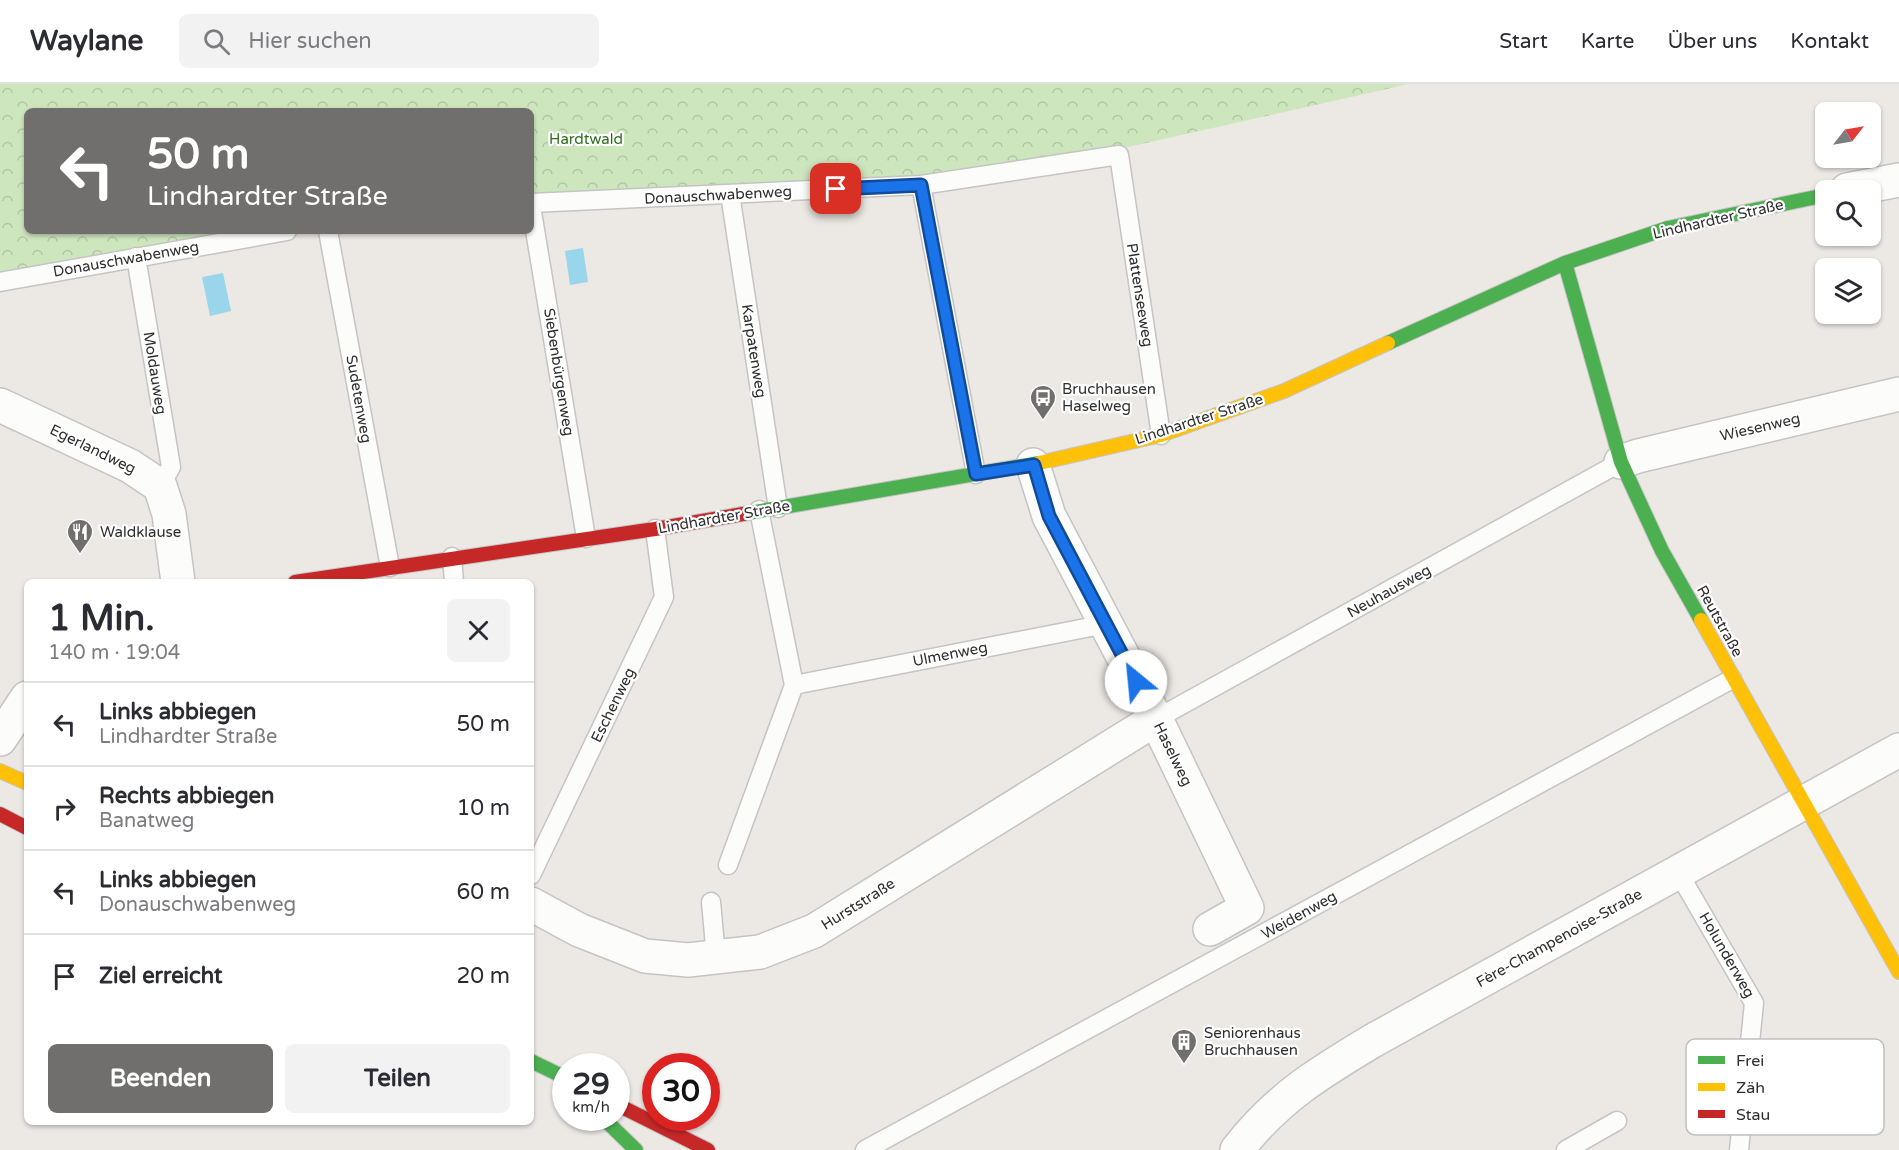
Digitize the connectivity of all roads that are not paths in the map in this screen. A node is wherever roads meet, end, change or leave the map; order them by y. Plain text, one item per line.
1 (1119, 155) joint
2 (1899, 180) edge
3 (1881, 183) edge
4 (921, 185) junction
5 (729, 194) junction
6 (1815, 197) edge
7 (534, 204) edge
8 (534, 222) edge
9 (270, 234) edge
10 (329, 234) edge
11 (136, 257) junction
12 (1565, 263) junction
13 (0, 282) edge
14 (1899, 394) edge
15 (0, 405) edge
16 (1161, 435) junction
17 (1621, 462) junction
18 (1034, 465) junction
19 (976, 474) junction
20 (160, 486) junction
21 (778, 508) junction
22 (759, 510) junction
23 (654, 529) junction
24 (586, 538) junction
25 (452, 557) junction
26 (390, 567) junction
27 (178, 579) edge
28 (314, 579) edge
29 (454, 579) edge
30 (1106, 624) junction
31 (1732, 679) junction
32 (794, 685) junction
33 (24, 703) edge
34 (1156, 719) junction
35 (0, 739) edge
36 (1899, 750) edge
37 (0, 771) edge
38 (24, 782) edge
39 (1803, 804) junction
40 (0, 814) edge
41 (24, 826) edge
42 (728, 865) dead end
43 (534, 869) edge
44 (1678, 872) junction
45 (711, 902) dead end
46 (534, 906) edge
47 (1210, 929) dead end
48 (716, 957) junction
49 (1899, 972) edge
50 (1751, 1039) edge
51 (534, 1063) edge
52 (552, 1072) edge
53 (630, 1111) edge
54 (1617, 1120) dead end
55 (616, 1131) edge
56 (1741, 1135) edge
57 (636, 1150) edge
58 (708, 1150) edge
59 (865, 1150) edge
60 (1237, 1150) edge
61 (1566, 1150) edge
62 (1739, 1150) edge

1 - 4 lane, Donauschwabenweg
1 - 16 lane, Plattenseeweg
2 - 3 street
4 - 5 lane, Donauschwabenweg
4 - 19 lane
5 - 7 lane, Donauschwabenweg
5 - 21 lane, Karpatenweg
6 - 12 street, Lindhardter Straße
8 - 24 lane, Siebenbürgenweg
9 - 11 lane, Donauschwabenweg
10 - 26 lane, Sudetenweg
11 - 13 lane, Donauschwabenweg
11 - 20 lane, Moldauweg
12 - 16 street, Lindhardter Straße
12 - 17 street, Reutstraße
14 - 17 street, Wiesenweg
15 - 20 street, Egerlandweg
16 - 18 street, Lindhardter Straße
17 - 31 street, Reutstraße
17 - 34 lane, Neuhausweg
18 - 19 street, Lindhardter Straße
18 - 30 street, Haselweg
19 - 21 street, Lindhardter Straße
20 - 27 street
21 - 22 street, Lindhardter Straße
22 - 23 street, Lindhardter Straße
22 - 32 lane
23 - 24 street, Lindhardter Straße
23 - 43 lane, Eschenweg
24 - 25 street, Lindhardter Straße
25 - 26 street, Lindhardter Straße
25 - 29 lane
26 - 28 street, Lindhardter Straße
30 - 32 lane, Ulmenweg
30 - 34 street, Haselweg
31 - 39 street, Reutstraße
31 - 59 lane, Weidenweg
32 - 42 lane
33 - 35 street
34 - 47 street, Haselweg
34 - 48 street, Hurststraße
36 - 39 street, Fère-Champenoise-Straße
37 - 38 street
39 - 44 street, Fère-Champenoise-Straße
39 - 49 street, Reutstraße
40 - 41 street
44 - 50 lane, Holunderweg
44 - 60 street, Fère-Champenoise-Straße
45 - 48 lane
46 - 48 street, Hurststraße
51 - 52 street
53 - 58 street
54 - 61 lane
55 - 57 street
56 - 62 lane, Holunderweg

